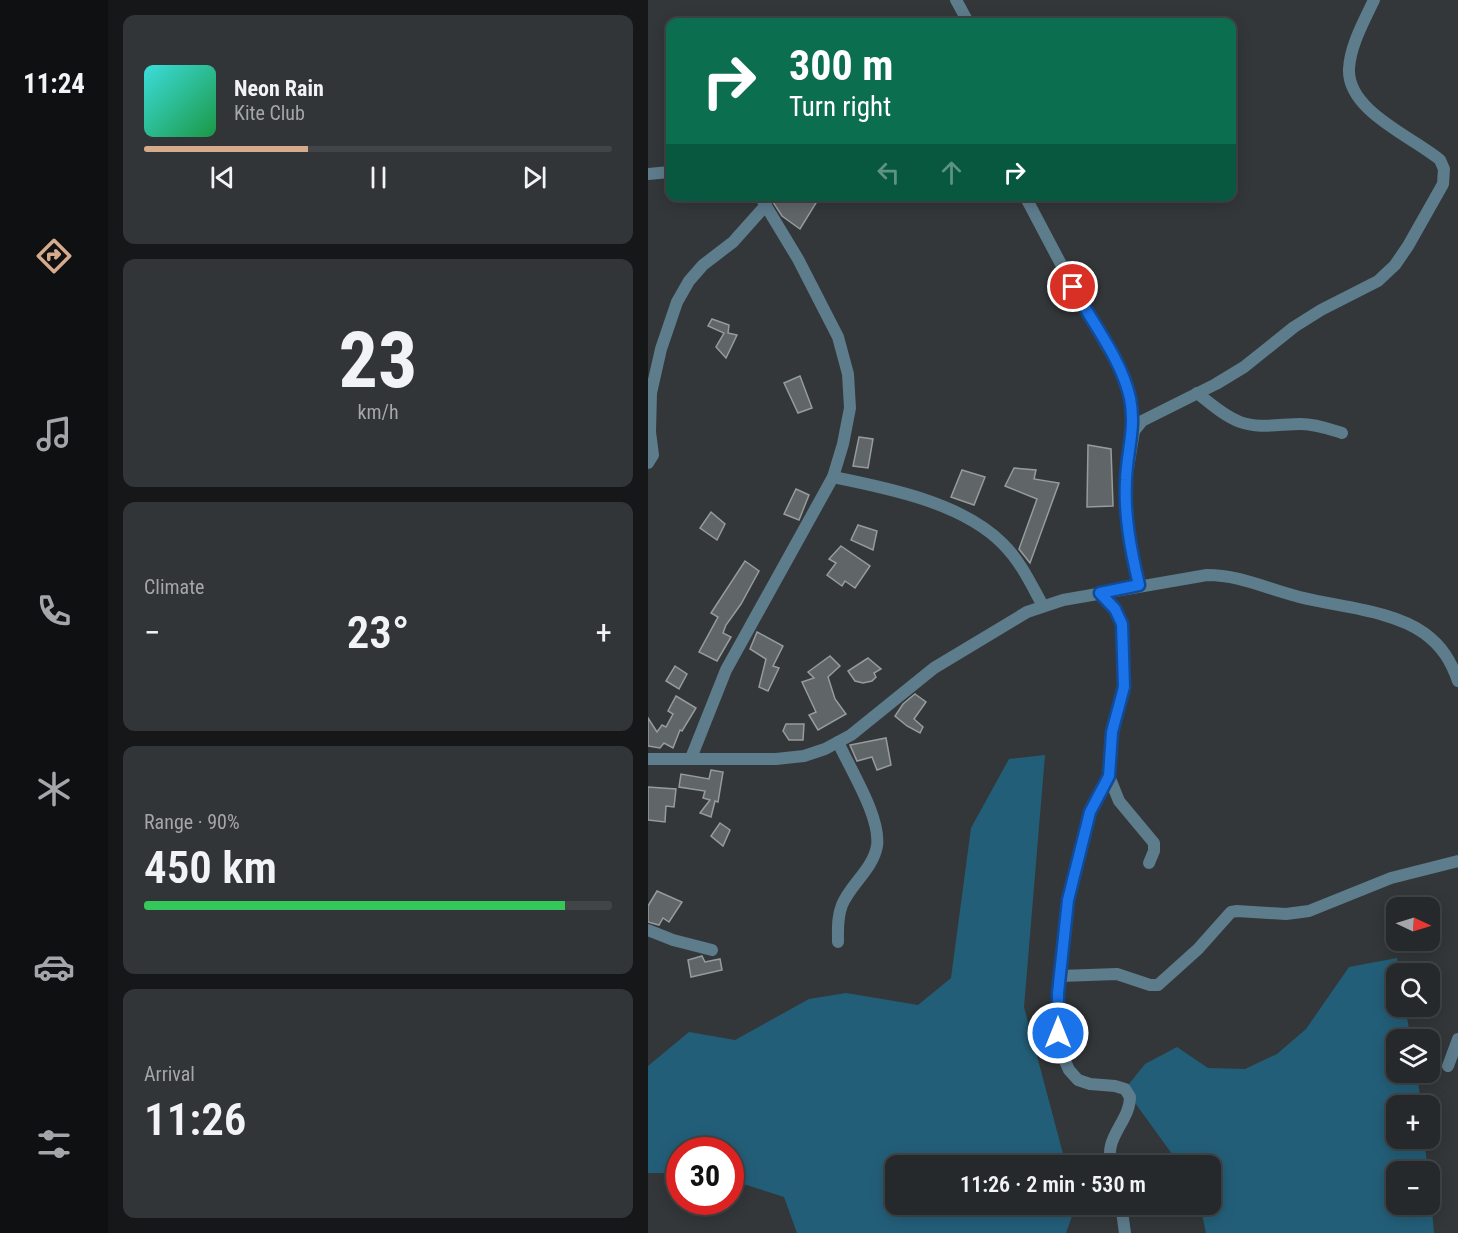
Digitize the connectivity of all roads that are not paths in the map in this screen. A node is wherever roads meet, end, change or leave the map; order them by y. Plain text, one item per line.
1 (956, 0) edge
2 (1374, 0) edge
3 (966, 18) edge
4 (666, 172) edge
5 (648, 174) edge
6 (763, 201) edge
7 (1028, 201) edge
8 (1197, 393) junction
9 (1134, 431) junction
10 (1342, 434) dead end
11 (648, 462) edge
12 (833, 477) junction
13 (1139, 585) junction
14 (1100, 593) junction
15 (1043, 606) junction
16 (1458, 681) edge
17 (838, 742) junction
18 (691, 758) junction
19 (648, 759) edge
20 (1109, 776) junction
21 (1458, 861) edge
22 (1149, 862) dead end
23 (648, 930) edge
24 (838, 942) dead end
25 (712, 950) dead end
26 (1060, 976) junction
27 (1458, 1039) edge
28 (1448, 1066) dead end
29 (1110, 1155) edge
30 (1123, 1215) edge
31 (1125, 1233) edge

1 - 3 street
2 - 8 street
4 - 5 street
6 - 11 street
6 - 12 street
7 - 9 street
8 - 9 street
8 - 10 street
9 - 13 street
12 - 15 street
12 - 18 street
13 - 14 street
13 - 16 street
14 - 15 street
14 - 20 street
15 - 17 street
17 - 18 street
17 - 24 street
18 - 19 street
20 - 22 street
20 - 26 street
21 - 26 street
23 - 25 street
26 - 29 street
27 - 28 street
30 - 31 street

